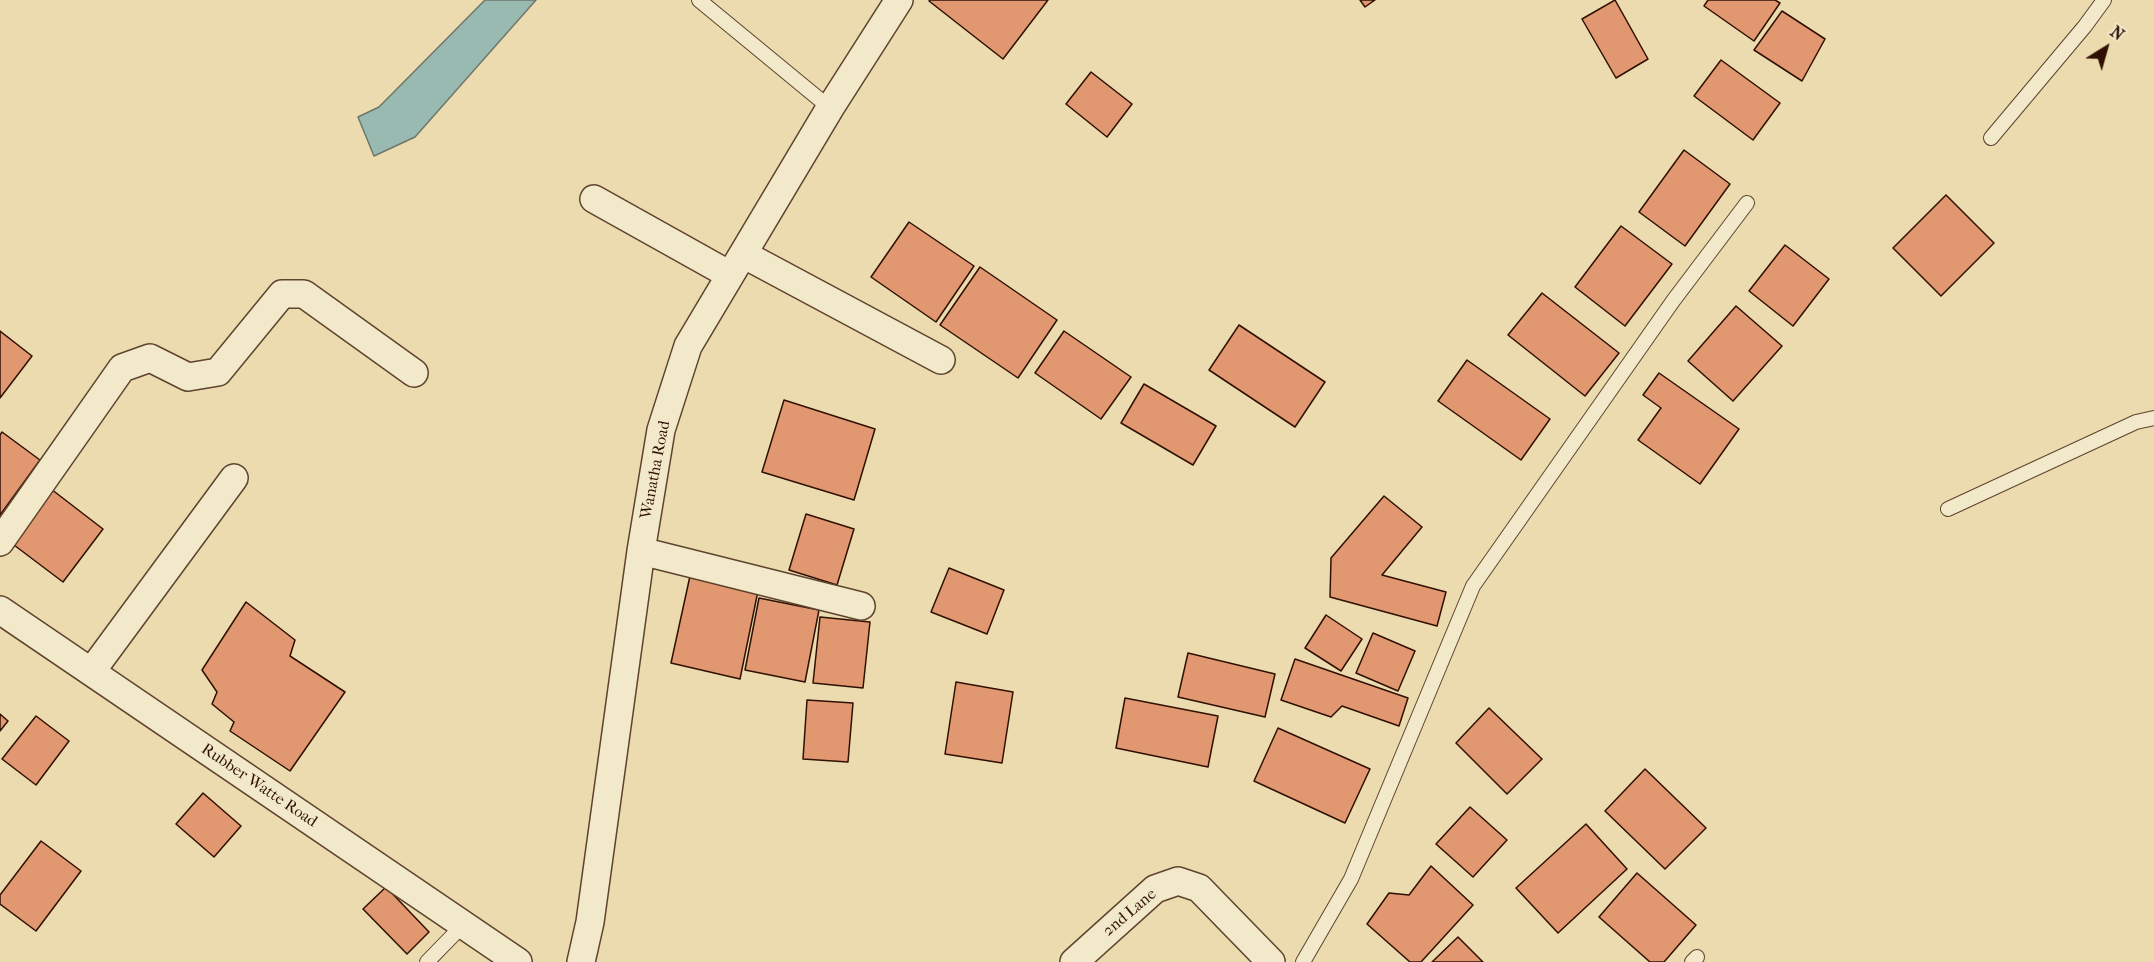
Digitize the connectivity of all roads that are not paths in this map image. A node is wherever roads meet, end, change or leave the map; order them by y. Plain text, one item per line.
1 (699, 0) edge
2 (899, 0) edge
3 (2104, 0) edge
4 (830, 108) junction
5 (1990, 138) dead end
6 (594, 199) dead end
7 (1747, 203) dead end
8 (736, 265) junction
9 (941, 360) dead end
10 (414, 373) dead end
11 (2154, 418) edge
12 (234, 478) dead end
13 (1948, 509) dead end
14 (0, 542) edge
15 (641, 551) junction
16 (861, 606) dead end
17 (0, 610) edge
18 (91, 672) junction
19 (463, 925) junction
20 (427, 962) edge
21 (518, 962) edge
22 (581, 962) edge
23 (1074, 962) edge
24 (1271, 962) edge
25 (1303, 962) edge

1 - 4 lane
2 - 4 street, Wanatha Road
3 - 5 lane
4 - 8 street, Wanatha Road
6 - 8 street
7 - 25 lane
8 - 9 street
8 - 15 street, Wanatha Road
10 - 14 street
11 - 13 lane
12 - 18 street
15 - 16 street
15 - 22 street, Wanatha Road
17 - 18 street, Rubber Watte Road
18 - 19 street, Rubber Watte Road
19 - 20 lane
19 - 21 street, Rubber Watte Road
23 - 24 street, 2nd Lane

